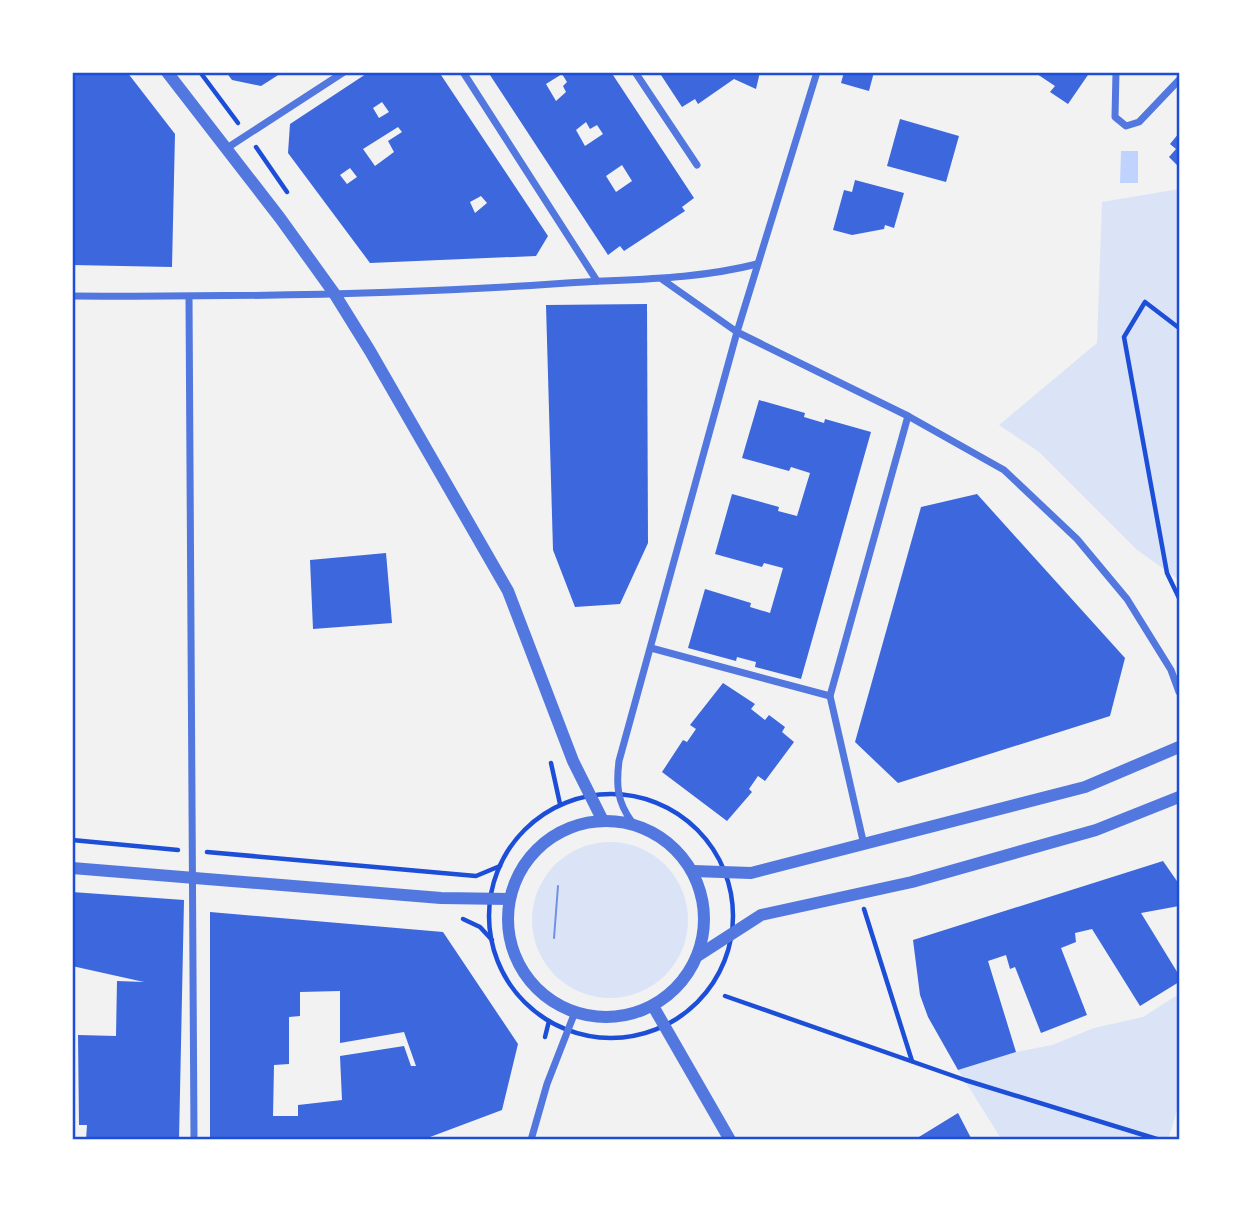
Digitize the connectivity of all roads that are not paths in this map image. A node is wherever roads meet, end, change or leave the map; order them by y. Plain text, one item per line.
1 (167, 72) edge
2 (344, 72) edge
3 (463, 72) edge
4 (635, 72) edge
5 (817, 72) edge
6 (1116, 72) edge
7 (1179, 80) edge
8 (227, 148) junction
9 (697, 165) dead end
10 (757, 264) junction
11 (662, 279) junction
12 (597, 281) junction
13 (334, 293) junction
14 (72, 296) edge
15 (188, 297) junction
16 (737, 332) junction
17 (908, 416) junction
18 (651, 648) junction
19 (1179, 692) edge
20 (830, 696) junction
21 (1179, 747) edge
22 (1179, 797) edge
23 (602, 819) junction
24 (632, 822) junction
25 (864, 845) junction
26 (72, 868) edge
27 (693, 871) junction
28 (193, 879) junction
29 (509, 900) junction
30 (699, 955) junction
31 (653, 1006) junction
32 (575, 1012) junction
33 (194, 1140) edge
34 (531, 1140) edge
35 (730, 1140) edge

1 - 8 street
2 - 8 street
3 - 12 street
4 - 9 street
5 - 10 street
6 - 7 street
8 - 13 street
10 - 11 street
10 - 16 street
11 - 12 street
11 - 16 street
12 - 13 street
13 - 15 street
13 - 23 street
14 - 15 street
15 - 28 street
16 - 17 street
16 - 18 street
17 - 19 street
17 - 20 street
18 - 20 street
18 - 24 street
20 - 25 street
21 - 25 street
22 - 30 street
23 - 24 street
23 - 29 street
24 - 27 street
25 - 27 street
26 - 28 street
27 - 30 street
28 - 29 street
28 - 33 street
29 - 32 street
30 - 31 street
31 - 32 street
31 - 35 street
32 - 34 street

